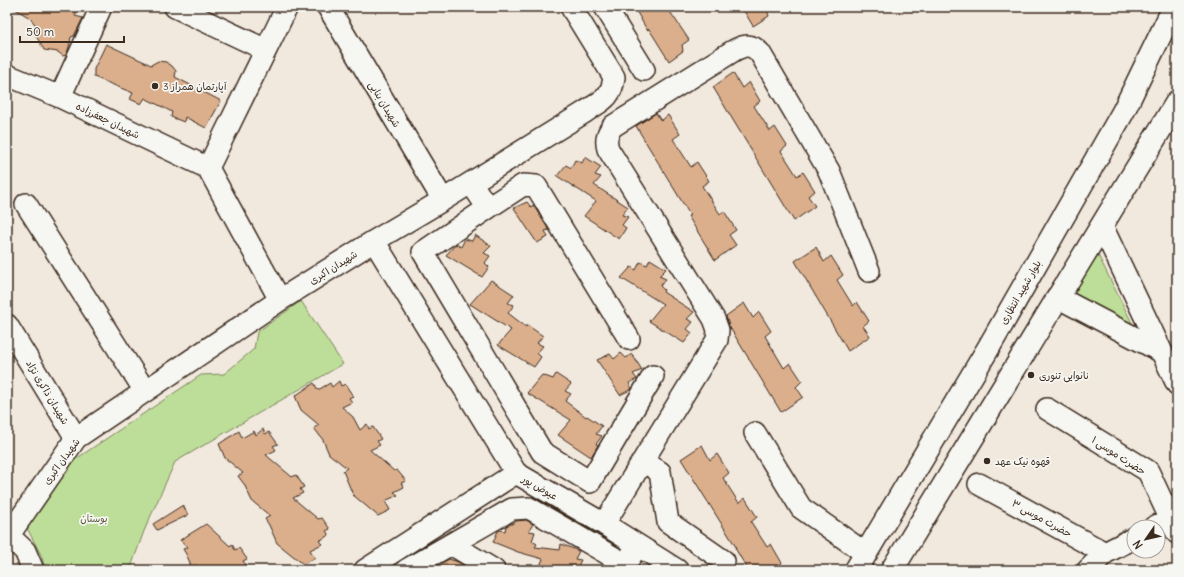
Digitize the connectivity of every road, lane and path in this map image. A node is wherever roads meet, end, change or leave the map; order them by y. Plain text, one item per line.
1 (101, 7) edge
2 (175, 7) edge
3 (287, 7) edge
4 (328, 7) edge
5 (570, 7) edge
6 (605, 7) edge
7 (1174, 7) edge
8 (266, 50) junction
9 (644, 70) dead end
10 (7, 75) edge
11 (60, 97) junction
12 (1177, 102) edge
13 (208, 168) junction
14 (471, 183) junction
15 (443, 200) junction
16 (26, 204) dead end
17 (488, 208) junction
18 (1102, 226) junction
19 (374, 241) junction
20 (869, 272) dead end
21 (1057, 297) junction
22 (280, 300) junction
23 (7, 325) edge
24 (629, 338) dead end
25 (988, 347) junction
26 (1162, 352) junction
27 (1018, 364) junction
28 (653, 376) dead end
29 (1177, 384) edge
30 (145, 391) junction
31 (1047, 409) dead end
32 (755, 433) dead end
33 (76, 438) junction
34 (643, 462) junction
35 (516, 473) junction
36 (979, 484) dead end
37 (604, 524) junction
38 (1170, 524) edge
39 (8, 535) edge
40 (1126, 542) edge
41 (451, 544) junction
42 (638, 546) junction
43 (1105, 553) junction
44 (724, 561) dead end
45 (860, 562) edge
46 (630, 567) edge
47 (33, 570) edge
48 (365, 570) edge
49 (406, 570) edge
50 (494, 570) edge
51 (677, 570) edge
52 (892, 570) edge
53 (1088, 570) edge

1 - 11 street
2 - 8 street
3 - 8 street
4 - 15 street, شهیدان بنایی
5 - 14 street, شهیدان اکبری
6 - 9 street
7 - 25 main road, بلوار شهید انتظاری
8 - 13 street
10 - 11 street, شهیدان جعفرزاده
11 - 13 street, شهیدان جعفرزاده
12 - 18 main road
13 - 22 street
14 - 15 street, شهیدان اکبری
14 - 17 street
15 - 19 street, شهیدان اکبری
16 - 30 street
17 - 24 street
17 - 28 street
18 - 21 main road
18 - 26 street
19 - 22 street, شهیدان اکبری
19 - 35 street
20 - 34 street
21 - 26 street
21 - 27 main road
22 - 30 street, شهیدان اکبری
23 - 33 street, شهیدان ذاکری نژاد
25 - 27 main road
25 - 45 main road, بلوار شهید انتظاری
26 - 29 street
27 - 52 main road
30 - 33 street, شهیدان اکبری
31 - 38 street, حضرت موسی ۱
32 - 45 street
33 - 39 street, شهیدان اکبری
34 - 37 street
34 - 44 street
35 - 37 street, عیوض پور
35 - 48 street, عیوض پور
36 - 43 street, حضرت موسی ۳
37 - 42 street, عیوض پور
39 - 47 street
40 - 43 street
41 - 46 street
41 - 49 street
41 - 50 street
42 - 46 street
42 - 51 street, عیوض پور
43 - 53 street

